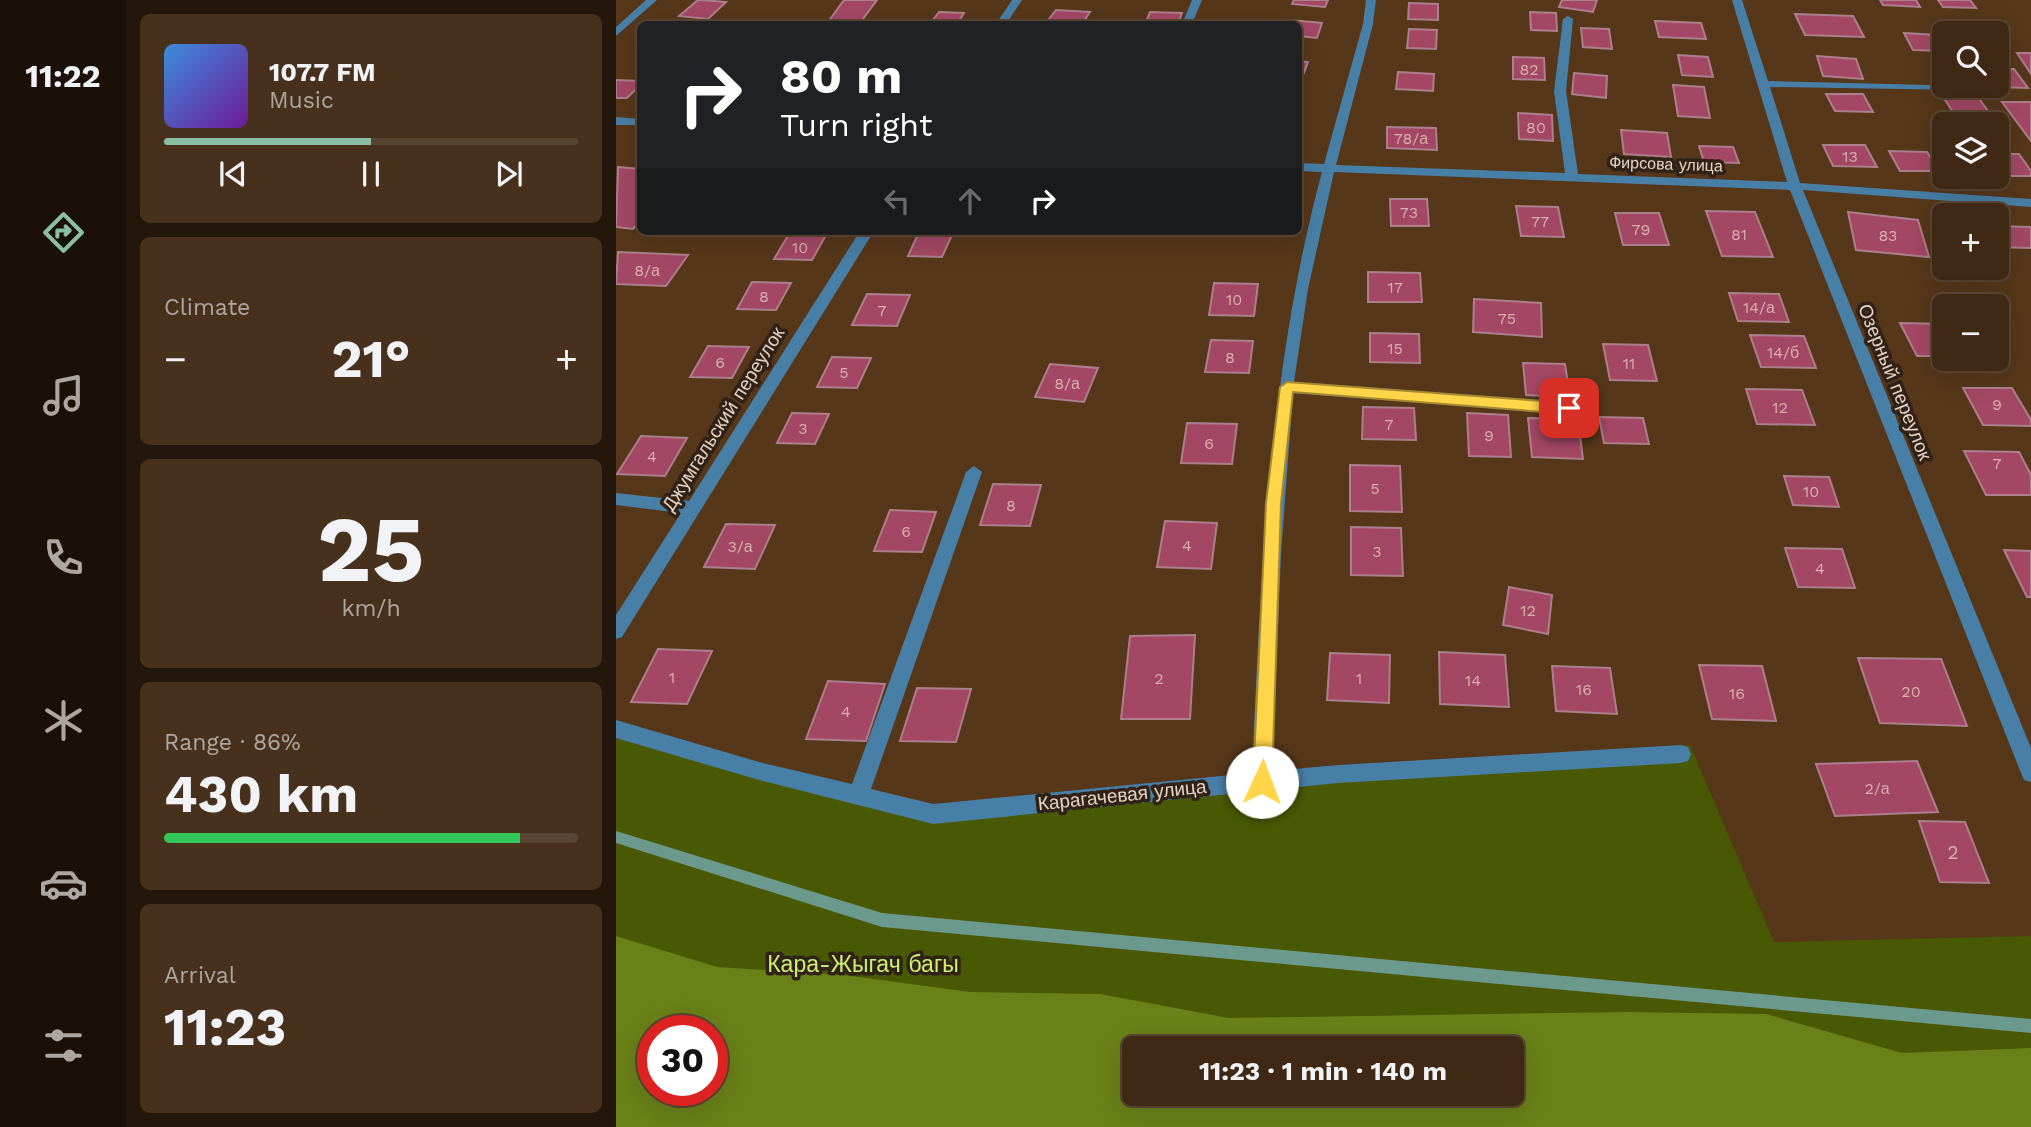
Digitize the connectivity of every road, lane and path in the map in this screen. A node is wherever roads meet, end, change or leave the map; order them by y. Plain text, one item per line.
1 (652, 0) edge
2 (1017, 0) edge
3 (1197, 0) edge
4 (1371, 0) edge
5 (1737, 0) edge
6 (1568, 19) dead end
7 (1003, 21) edge
8 (1188, 21) edge
9 (616, 33) edge
10 (1763, 83) junction
11 (1932, 86) edge
12 (616, 121) edge
13 (637, 122) edge
14 (1302, 167) edge
15 (1328, 169) junction
16 (1572, 178) junction
17 (1795, 186) junction
18 (2031, 203) edge
19 (864, 235) edge
20 (1287, 387) junction
21 (1569, 408) dead end
22 (974, 472) dead end
23 (616, 499) edge
24 (692, 508) junction
25 (616, 631) edge
26 (616, 729) edge
27 (1681, 754) dead end
28 (2031, 773) edge
29 (1262, 782) junction
30 (859, 794) junction

1 - 9 street
2 - 7 street
3 - 8 street
4 - 15 street
5 - 10 street, Озерный переулок
6 - 16 street
10 - 11 street
10 - 17 street, Озерный переулок
12 - 13 street
14 - 15 street, Фирсова улица
15 - 16 street, Фирсова улица
15 - 20 street
16 - 17 street, Фирсова улица
17 - 18 street, Фирсова улица
17 - 28 street, Озерный переулок
19 - 24 street, Джумгальский переулок
20 - 21 street
20 - 29 street
22 - 30 street
23 - 24 street
24 - 25 street, Джумгальский переулок
26 - 30 street, Карагачевая улица
27 - 29 street, Карагачевая улица
29 - 30 street, Карагачевая улица

